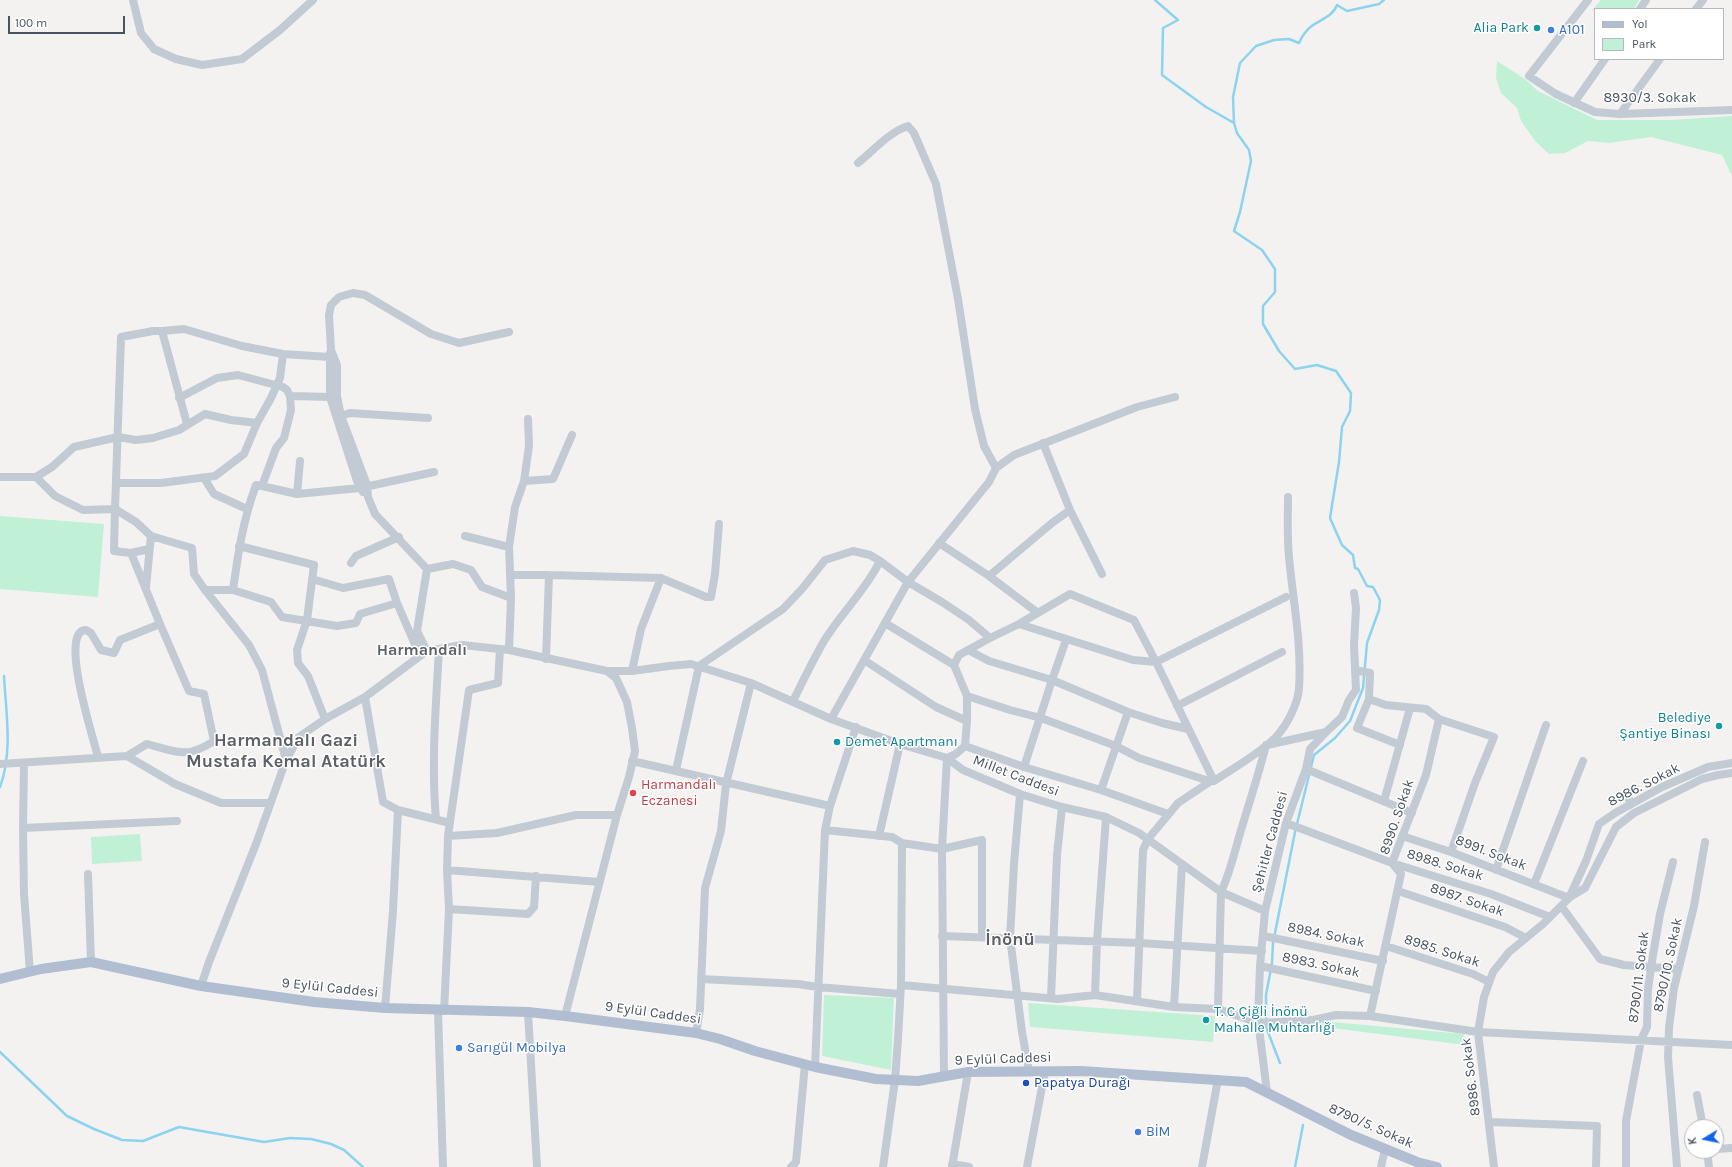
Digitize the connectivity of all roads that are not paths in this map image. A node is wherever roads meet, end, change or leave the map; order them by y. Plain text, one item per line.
1 (133, 0) edge
2 (313, 0) edge
3 (1588, 0) edge
4 (1703, 0) edge
5 (1697, 8) edge
6 (1603, 60) edge
7 (1659, 60) edge
8 (1574, 103) junction
9 (1732, 110) edge
10 (1620, 114) junction
11 (858, 163) dead end
12 (162, 331) junction
13 (508, 332) dead end
14 (330, 353) junction
15 (283, 354) junction
16 (277, 384) junction
17 (290, 396) junction
18 (1175, 397) dead end
19 (179, 398) junction
20 (330, 398) junction
21 (341, 416) junction
22 (428, 418) dead end
23 (528, 419) dead end
24 (256, 423) junction
25 (187, 424) junction
26 (572, 435) dead end
27 (118, 436) junction
28 (1044, 443) junction
29 (300, 461) dead end
30 (996, 468) junction
31 (434, 472) dead end
32 (0, 477) edge
33 (36, 477) junction
34 (204, 478) junction
35 (524, 480) junction
36 (117, 483) junction
37 (262, 486) junction
38 (363, 486) junction
39 (297, 494) junction
40 (1288, 496) dead end
41 (115, 509) junction
42 (247, 509) junction
43 (1070, 510) junction
44 (719, 524) dead end
45 (151, 536) junction
46 (465, 536) dead end
47 (399, 537) junction
48 (940, 543) junction
49 (239, 546) junction
50 (509, 547) junction
51 (149, 549) junction
52 (131, 553) junction
53 (880, 561) junction
54 (351, 563) dead end
55 (427, 569) junction
56 (1102, 574) dead end
57 (511, 575) junction
58 (549, 575) junction
59 (988, 576) junction
60 (661, 578) junction
61 (312, 579) junction
62 (908, 582) junction
63 (146, 587) junction
64 (205, 590) junction
65 (233, 590) junction
66 (1354, 593) dead end
67 (1286, 597) dead end
68 (511, 598) junction
69 (397, 604) junction
70 (1038, 613) junction
71 (307, 620) junction
72 (885, 623) junction
73 (160, 624) junction
74 (1019, 624) junction
75 (990, 638) junction
76 (1066, 640) junction
77 (439, 648) junction
78 (500, 649) junction
79 (509, 650) junction
80 (968, 650) junction
81 (428, 651) junction
82 (1282, 652) dead end
83 (420, 656) junction
84 (546, 659) junction
85 (864, 660) junction
86 (1156, 662) junction
87 (954, 665) junction
88 (699, 666) junction
89 (607, 671) junction
90 (632, 671) junction
91 (1357, 671) junction
92 (1052, 680) junction
93 (751, 683) junction
94 (967, 696) junction
95 (365, 697) junction
96 (1368, 699) junction
97 (793, 701) junction
98 (1177, 706) junction
99 (1410, 708) junction
100 (1128, 712) junction
101 (1041, 718) junction
102 (325, 719) junction
103 (831, 719) junction
104 (1439, 719) junction
105 (967, 721) junction
106 (1546, 725) dead end
107 (856, 727) junction
108 (1188, 729) junction
109 (1326, 732) junction
110 (900, 744) junction
111 (1266, 745) junction
112 (1400, 745) junction
113 (965, 746) junction
114 (1116, 746) junction
115 (127, 756) junction
116 (98, 758) junction
117 (947, 758) junction
118 (286, 760) junction
119 (632, 761) junction
120 (1583, 761) dead end
121 (19, 763) junction
122 (1732, 763) edge
123 (0, 764) edge
124 (1024, 767) junction
125 (1306, 769) junction
126 (676, 770) junction
127 (1732, 773) edge
128 (1212, 781) junction
129 (726, 784) junction
130 (1101, 790) junction
131 (1020, 794) junction
132 (1628, 795) dead end
133 (1384, 801) junction
134 (270, 803) junction
135 (1630, 805) junction
136 (830, 806) junction
137 (1062, 807) junction
138 (398, 810) junction
139 (1412, 812) junction
140 (1168, 814) junction
141 (616, 815) junction
142 (1106, 817) junction
143 (436, 819) junction
144 (177, 821) dead end
145 (450, 823) junction
146 (1286, 823) junction
147 (23, 828) junction
148 (825, 830) junction
149 (448, 836) junction
150 (879, 836) junction
151 (1402, 836) junction
152 (1148, 839) junction
153 (1705, 842) dead end
154 (902, 843) junction
155 (942, 849) junction
156 (1451, 852) junction
157 (1673, 862) dead end
158 (1392, 863) junction
159 (1182, 864) junction
160 (447, 870) junction
161 (1496, 870) junction
162 (88, 874) dead end
163 (536, 876) junction
164 (599, 882) junction
165 (1534, 884) junction
166 (1398, 891) junction
167 (1221, 892) junction
168 (1569, 898) junction
169 (1562, 907) junction
170 (449, 909) junction
171 (1265, 911) junction
172 (1550, 917) junction
173 (942, 936) junction
174 (1266, 936) junction
175 (982, 937) junction
176 (1010, 938) junction
177 (1526, 938) junction
178 (1054, 940) junction
179 (1097, 941) junction
180 (1140, 943) junction
181 (1178, 945) junction
182 (1386, 946) junction
183 (1220, 949) junction
184 (1262, 950) junction
185 (1383, 961) junction
186 (91, 962) junction
187 (1263, 966) junction
188 (1651, 967) junction
189 (1678, 969) junction
190 (30, 972) junction
191 (0, 979) edge
192 (701, 980) junction
193 (1489, 982) junction
194 (901, 985) junction
195 (201, 986) junction
196 (818, 987) junction
197 (944, 989) junction
198 (1376, 991) junction
199 (900, 994) junction
200 (1016, 995) junction
201 (1095, 995) junction
202 (1051, 998) junction
203 (1137, 1001) junction
204 (1174, 1007) junction
205 (385, 1008) junction
206 (1218, 1009) junction
207 (441, 1011) junction
208 (528, 1012) junction
209 (565, 1016) junction
210 (1370, 1016) junction
211 (1259, 1023) junction
212 (1478, 1032) junction
213 (696, 1033) junction
214 (1641, 1040) junction
215 (1668, 1041) junction
216 (1732, 1045) edge
217 (805, 1064) junction
218 (815, 1067) junction
219 (1029, 1071) junction
220 (1045, 1071) junction
221 (968, 1072) junction
222 (944, 1076) junction
223 (1218, 1079) junction
224 (895, 1080) junction
225 (1267, 1092) junction
226 (1698, 1095) dead end
227 (1295, 1107) joint
228 (1702, 1119) edge
229 (1490, 1122) junction
230 (1385, 1149) junction
231 (1417, 1164) edge
232 (952, 1166) edge
233 (443, 1167) edge
234 (537, 1167) edge
235 (791, 1167) edge
236 (883, 1167) edge
237 (969, 1167) edge
238 (1027, 1167) edge
239 (1202, 1167) edge
240 (1381, 1167) edge
241 (1437, 1167) edge
242 (1494, 1167) edge
243 (1596, 1167) edge
244 (1626, 1167) edge
245 (1677, 1167) edge

1 - 2 street
3 - 8 street, 8930/3. Sokak
4 - 5 street
6 - 8 street
7 - 10 street
8 - 10 street, 8930/3. Sokak
9 - 10 street, 8930/3. Sokak
11 - 30 street
12 - 15 street
12 - 19 street
12 - 27 street
13 - 14 street
14 - 15 street
14 - 20 street
14 - 21 street
15 - 16 street
16 - 17 street
16 - 19 street
16 - 24 street
17 - 20 street
17 - 37 street
18 - 28 street
19 - 25 street
20 - 38 street
21 - 22 street
21 - 38 street
23 - 35 street
24 - 25 street
24 - 34 street
25 - 27 street
26 - 35 street
27 - 33 street
27 - 36 street
28 - 30 street
28 - 43 street
29 - 39 street
30 - 48 street
31 - 38 street
32 - 33 street
33 - 41 street
34 - 36 street
34 - 42 street
35 - 50 street
36 - 41 street
37 - 39 street
37 - 42 street
38 - 39 street
38 - 47 street
40 - 111 street
41 - 45 street
41 - 52 street
42 - 49 street
43 - 56 street
43 - 59 street
44 - 60 street
45 - 51 street
45 - 64 street
46 - 50 street
47 - 54 street
47 - 55 street
48 - 59 street
48 - 62 street
49 - 61 street
49 - 65 street
50 - 57 street
51 - 52 street
51 - 63 street
52 - 63 street
53 - 62 street
53 - 88 street
53 - 97 street
55 - 68 street
55 - 81 street
57 - 58 street
57 - 68 street
58 - 60 street
58 - 84 street
59 - 70 street
60 - 90 street
61 - 69 street
61 - 71 street
62 - 72 street
62 - 75 street
63 - 73 street
64 - 65 street
64 - 118 street
65 - 71 street
66 - 91 street, Şehitler Caddesi
67 - 86 street
68 - 79 street
69 - 71 street
69 - 83 street
70 - 74 street
70 - 86 street
71 - 102 street
72 - 85 street
72 - 87 street
73 - 115 street
73 - 116 street
74 - 75 street
74 - 76 street
75 - 80 street
76 - 86 street
76 - 92 street
77 - 78 street, Millet Caddesi
77 - 81 street, Millet Caddesi
77 - 143 street
78 - 79 street, Millet Caddesi
78 - 145 street
79 - 84 street, Millet Caddesi
80 - 87 street
80 - 92 street
81 - 83 street, Millet Caddesi
82 - 98 street
83 - 95 street, Millet Caddesi
84 - 89 street, Millet Caddesi
85 - 103 street
85 - 105 street
86 - 98 street
87 - 94 street
88 - 90 street, Millet Caddesi
88 - 93 street, Millet Caddesi
88 - 126 street
89 - 90 street, Millet Caddesi
89 - 119 street
91 - 96 street
91 - 109 street, Şehitler Caddesi
92 - 100 street
92 - 101 street
93 - 97 street, Millet Caddesi
93 - 129 street
94 - 101 street
94 - 105 street
95 - 102 street, Millet Caddesi
95 - 138 street
96 - 99 street
96 - 112 street
97 - 103 street, Millet Caddesi
98 - 108 street
99 - 104 street
99 - 112 street
100 - 108 street
100 - 114 street
101 - 114 street
101 - 124 street
102 - 118 street, Millet Caddesi
103 - 107 street, Millet Caddesi
104 - 139 street, 8990. Sokak
104 - 156 street
105 - 113 street
106 - 161 street
107 - 110 street, Millet Caddesi
107 - 136 street
108 - 128 street
109 - 111 street
109 - 125 street, Şehitler Caddesi
110 - 117 street, Millet Caddesi
110 - 150 street
111 - 128 street
111 - 167 street
112 - 133 street
113 - 117 street
113 - 124 street
114 - 128 street
114 - 130 street
115 - 116 street
115 - 134 street
116 - 121 street
117 - 131 street, Millet Caddesi
117 - 155 street
118 - 134 street, Millet Caddesi
119 - 126 street
119 - 141 street
120 - 165 street
121 - 123 street
121 - 147 street
122 - 135 street, 8986. Sokak
124 - 130 street
125 - 133 street
125 - 146 street, Şehitler Caddesi
126 - 129 street
127 - 168 street, 8986. Sokak
128 - 140 street
129 - 136 street
129 - 192 street
130 - 140 street
131 - 137 street, Millet Caddesi
131 - 176 street
132 - 135 street
133 - 139 street
134 - 195 street, Millet Caddesi
135 - 168 street, 8986. Sokak
136 - 148 street
137 - 142 street, Millet Caddesi
137 - 178 street
138 - 143 street
138 - 205 street
139 - 151 street, 8990. Sokak
140 - 152 street
141 - 149 street
141 - 164 street
142 - 152 street, Millet Caddesi
142 - 179 street
143 - 145 street
144 - 147 street
145 - 149 street
146 - 158 street, 8988. Sokak
146 - 171 street, Şehitler Caddesi
147 - 190 street
148 - 150 street
148 - 196 street
149 - 160 street
150 - 154 street
151 - 156 street, 8991. Sokak
151 - 158 street, 8990. Sokak
152 - 159 street, Millet Caddesi
152 - 180 street
153 - 189 street, 8790/10. Sokak
154 - 155 street
154 - 194 street
155 - 173 street
155 - 175 street
156 - 161 street, 8991. Sokak
157 - 188 street, 8790/11. Sokak
158 - 166 street, 8990. Sokak
158 - 172 street, 8988. Sokak
159 - 167 street, Millet Caddesi
159 - 181 street
160 - 163 street
160 - 170 street
161 - 165 street, 8991. Sokak
162 - 186 street
163 - 164 street
163 - 170 street
164 - 209 street
165 - 168 street, 8991. Sokak
166 - 177 street, 8987. Sokak
166 - 182 street, 8990. Sokak
167 - 171 street, Millet Caddesi
167 - 183 street
168 - 169 street, 8986. Sokak
169 - 172 street, 8986. Sokak
169 - 188 street
170 - 207 street
171 - 174 street, Şehitler Caddesi
172 - 177 street, 8986. Sokak
173 - 175 street
173 - 197 street
174 - 184 street, Şehitler Caddesi
174 - 185 street, 8984. Sokak
175 - 176 street
176 - 178 street
176 - 200 street
177 - 193 street, 8986. Sokak
178 - 179 street
178 - 202 street
179 - 180 street
179 - 201 street
180 - 181 street
180 - 203 street
181 - 183 street
181 - 204 street
182 - 185 street, 8990. Sokak
182 - 193 street, 8985. Sokak
183 - 184 street
183 - 206 street
184 - 187 street, Şehitler Caddesi
185 - 198 street, 8990. Sokak
186 - 190 main road, 9 Eylül Caddesi
186 - 195 main road, 9 Eylül Caddesi
187 - 198 street, 8983. Sokak
187 - 211 street, Şehitler Caddesi
188 - 189 street
188 - 214 street, 8790/11. Sokak
189 - 215 street, 8790/10. Sokak
190 - 191 main road, 9 Eylül Caddesi
192 - 196 street
192 - 213 street
193 - 212 street, 8986. Sokak
194 - 197 street
194 - 199 street
195 - 205 main road, 9 Eylül Caddesi
196 - 199 street
196 - 218 street
197 - 200 street
197 - 222 street
198 - 210 street, 8990. Sokak
199 - 224 street
200 - 202 street
200 - 219 street
201 - 202 street
201 - 203 street
203 - 204 street
204 - 206 street
205 - 207 main road, 9 Eylül Caddesi
206 - 211 street
207 - 208 main road, 9 Eylül Caddesi
207 - 233 street
208 - 209 main road, 9 Eylül Caddesi
208 - 234 street
209 - 213 main road, 9 Eylül Caddesi
210 - 211 street
210 - 212 street
211 - 225 street, Şehitler Caddesi
212 - 214 street
212 - 229 street, 8986. Sokak
213 - 217 main road, 9 Eylül Caddesi
214 - 215 street
214 - 244 street, 8790/11. Sokak
215 - 216 street
215 - 245 street, 8790/10. Sokak
217 - 218 main road, 9 Eylül Caddesi
217 - 235 street
218 - 224 main road, 9 Eylül Caddesi
219 - 220 main road, 9 Eylül Caddesi
219 - 221 main road, 9 Eylül Caddesi
220 - 223 main road, 9 Eylül Caddesi
220 - 238 street
221 - 222 main road, 9 Eylül Caddesi
221 - 232 street
222 - 224 main road, 9 Eylül Caddesi
223 - 225 main road, 9 Eylül Caddesi
223 - 239 street
224 - 236 street
225 - 227 main road, 9 Eylül Caddesi
226 - 228 street
227 - 230 main road, 8790/5. Sokak
229 - 242 street, 8986. Sokak
229 - 243 street
230 - 231 main road, 8790/5. Sokak
230 - 240 street
231 - 241 main road, 8790/5. Sokak
232 - 237 street

